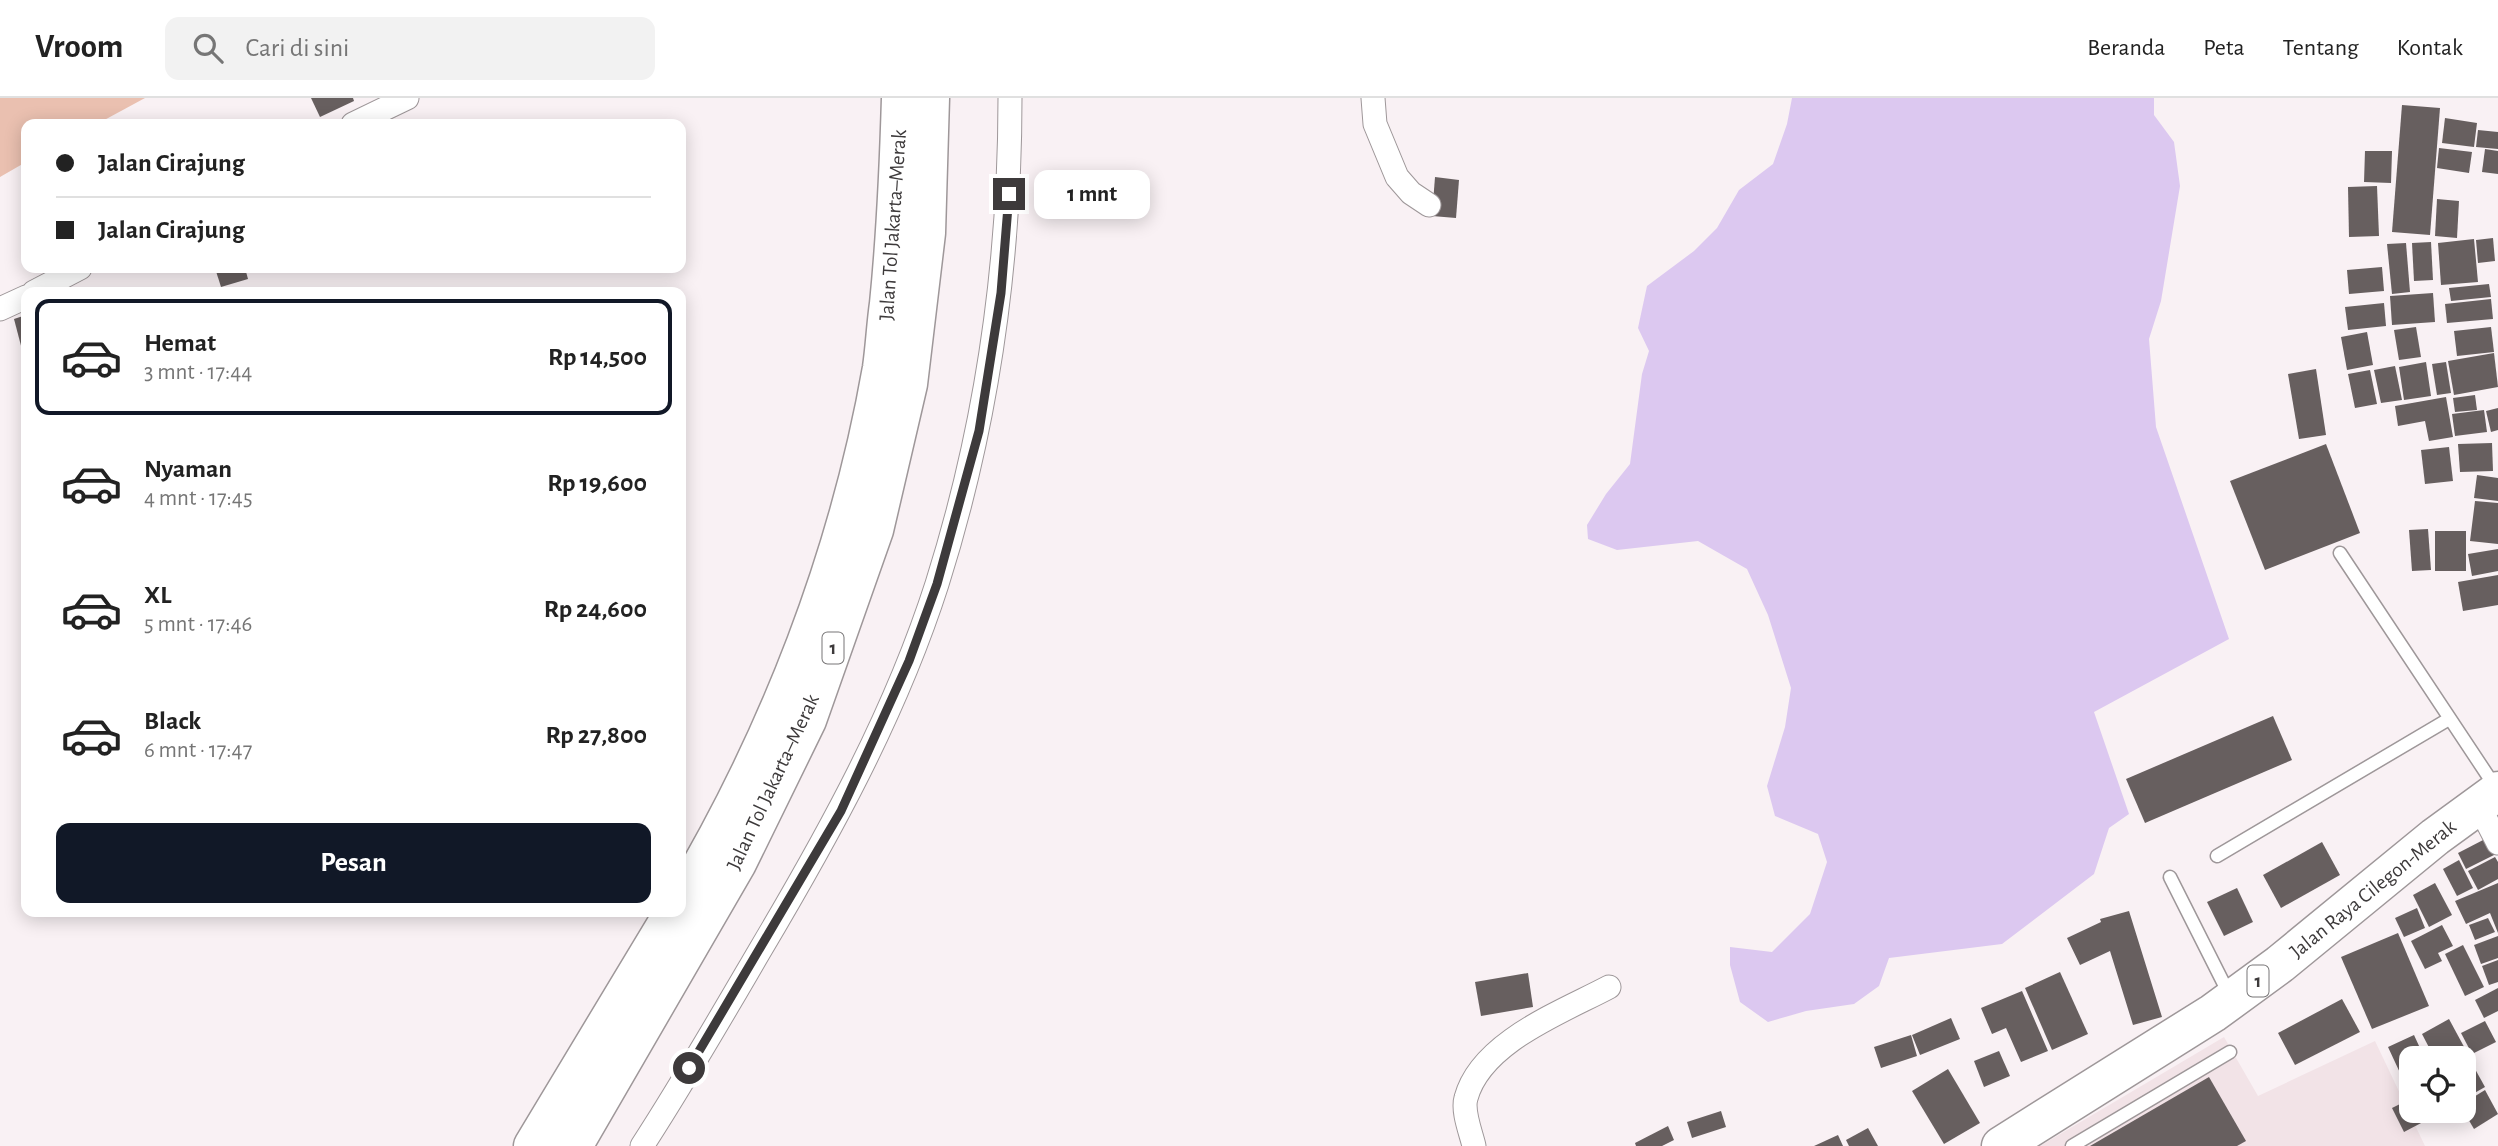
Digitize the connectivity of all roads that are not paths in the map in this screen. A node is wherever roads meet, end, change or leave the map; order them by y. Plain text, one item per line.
1 (407, 98) edge
2 (901, 98) edge
3 (930, 98) edge
4 (1010, 98) edge
5 (1373, 98) edge
6 (363, 119) edge
7 (1429, 205) dead end
8 (70, 273) edge
9 (44, 287) edge
10 (21, 300) edge
11 (0, 310) edge
12 (2340, 553) dead end
13 (2449, 719) junction
14 (2492, 796) edge
15 (2498, 843) edge
16 (2217, 856) dead end
17 (2170, 877) dead end
18 (686, 892) edge
19 (671, 917) edge
20 (1609, 987) dead end
21 (2232, 1000) junction
22 (2230, 1052) dead end
23 (533, 1146) edge
24 (573, 1146) edge
25 (642, 1146) edge
26 (1474, 1146) edge
27 (2001, 1146) edge
28 (2072, 1146) edge

1 - 6 street
2 - 18 highway, Jalan Tol Jakarta–Merak / 1
3 - 24 highway, Jalan Tol Jakarta–Merak / 1
4 - 25 street
5 - 7 street
8 - 9 street
10 - 11 street
12 - 13 lane
13 - 14 lane
13 - 16 lane
14 - 15 street
14 - 21 highway, Jalan Raya Cilegon-Merak / 1
17 - 21 lane
19 - 23 highway
20 - 26 street
21 - 27 highway, Jalan Raya Cilegon-Merak / 1
22 - 28 lane

